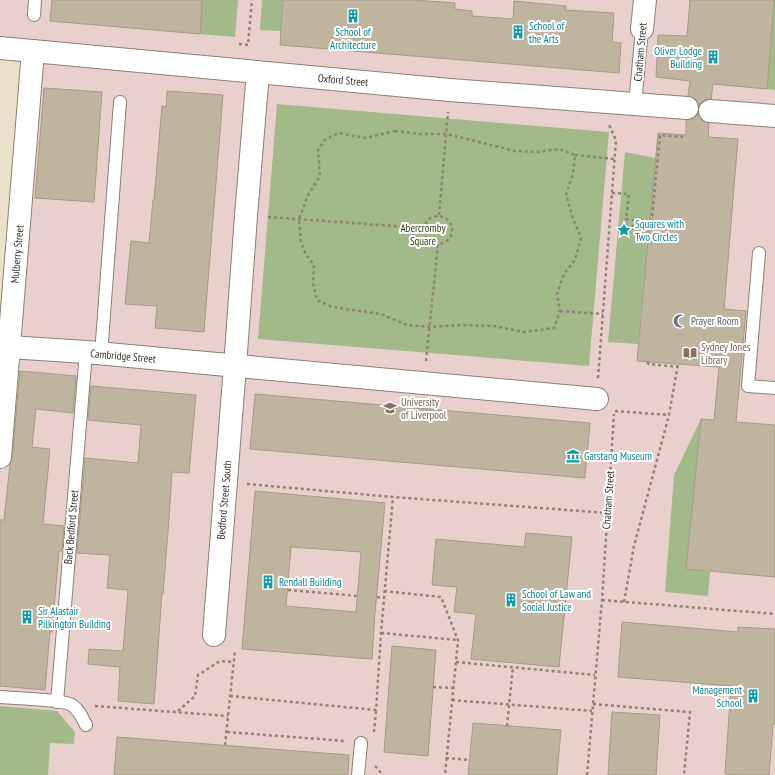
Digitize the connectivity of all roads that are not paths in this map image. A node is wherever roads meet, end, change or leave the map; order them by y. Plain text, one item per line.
1 (35, 0) edge
2 (645, 0) edge
3 (34, 15) dead end
4 (642, 29) joint
5 (0, 48) edge
6 (33, 51) junction
7 (258, 72) junction
8 (120, 102) dead end
9 (635, 104) junction
10 (687, 108) dead end
11 (710, 111) dead end
12 (775, 116) edge
13 (759, 252) dead end
14 (10, 347) junction
15 (93, 353) junction
16 (235, 366) junction
17 (775, 388) edge
18 (597, 399) road end
19 (0, 458) edge
20 (214, 634) dead end
21 (0, 697) edge
22 (56, 702) junction
23 (86, 725) dead end
24 (361, 743) road end
25 (358, 775) edge

1 - 3 lane
2 - 4 street, Chatham Street
4 - 9 lane, Chatham Street
5 - 6 street, Oxford Street
6 - 7 street, Oxford Street
6 - 14 street, Mulberry Street
7 - 9 street, Oxford Street
7 - 16 street
8 - 15 lane, Back Bedford Street
9 - 10 street, Oxford Street
11 - 12 street
13 - 17 lane
14 - 15 street, Cambridge Street
14 - 19 street, Mulberry Street
15 - 16 street, Cambridge Street
15 - 22 lane, Back Bedford Street
16 - 18 street
16 - 20 street, Bedford Street South
21 - 22 lane
22 - 23 lane
24 - 25 lane

